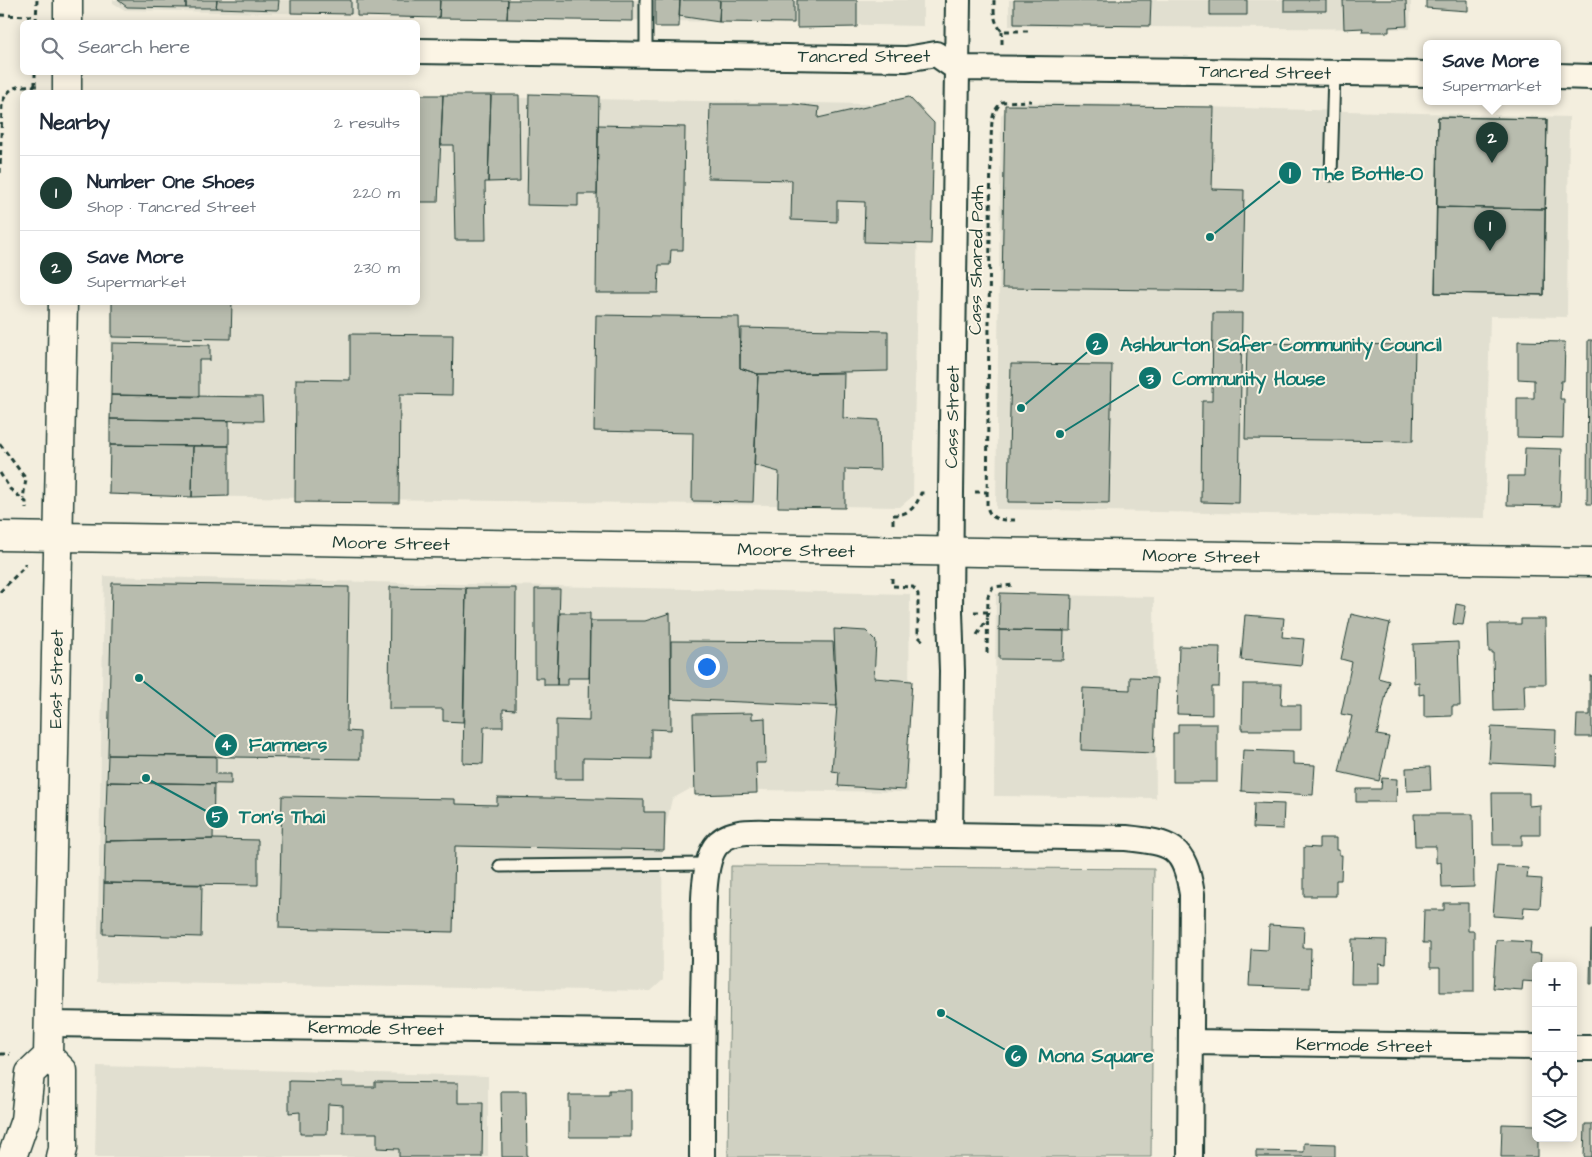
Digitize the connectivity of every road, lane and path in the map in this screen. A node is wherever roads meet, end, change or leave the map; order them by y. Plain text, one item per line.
1 (68, 0) edge
2 (646, 0) edge
3 (958, 0) edge
4 (994, 0) edge
5 (36, 1) edge
6 (0, 15) edge
7 (36, 16) junction
8 (36, 20) edge
9 (68, 20) edge
10 (1002, 31) junction
11 (1030, 32) dead end
12 (1002, 44) dead end
13 (420, 51) edge
14 (646, 54) junction
15 (956, 68) junction
16 (1334, 73) junction
17 (1423, 74) edge
18 (35, 75) edge
19 (1561, 76) edge
20 (1592, 76) edge
21 (60, 84) edge
22 (35, 86) junction
23 (1031, 101) dead end
24 (0, 173) edge
25 (1331, 175) dead end
26 (63, 305) edge
27 (0, 444) edge
28 (0, 474) edge
29 (932, 493) dead end
30 (22, 499) junction
31 (26, 502) dead end
32 (1015, 520) dead end
33 (892, 525) dead end
34 (0, 536) edge
35 (59, 537) junction
36 (951, 552) junction
37 (1592, 562) edge
38 (25, 566) dead end
39 (892, 572) dead end
40 (1014, 585) dead end
41 (0, 592) edge
42 (971, 612) dead end
43 (988, 612) junction
44 (988, 618) junction
45 (972, 643) dead end
46 (928, 646) dead end
47 (987, 653) dead end
48 (950, 835) junction
49 (708, 864) junction
50 (500, 866) dead end
51 (49, 1024) junction
52 (702, 1033) junction
53 (1192, 1042) junction
54 (1532, 1047) edge
55 (1577, 1048) edge
56 (1592, 1048) edge
57 (0, 1054) edge
58 (15, 1055) dead end
59 (48, 1056) junction
60 (11, 1156) edge
61 (61, 1157) edge
62 (702, 1157) edge
63 (1190, 1157) edge

1 - 9 street
2 - 14 lane
3 - 15 street, Cass Street
4 - 10 path
5 - 7 path
6 - 7 path
7 - 8 path
10 - 11 path
10 - 12 path
13 - 14 street, Tancred Street
14 - 15 street, Tancred Street
15 - 16 street, Tancred Street
15 - 36 street, Cass Street
16 - 17 street, Tancred Street
16 - 25 lane
18 - 22 path
19 - 20 street
21 - 22 path
22 - 24 path
23 - 32 path, Cass Shared Path
26 - 35 street, East Street
27 - 30 path
28 - 30 path
29 - 33 path
30 - 31 path
34 - 35 street, Moore Street
35 - 36 street, Moore Street
35 - 51 street, East Street
36 - 37 street, Moore Street
36 - 48 street, Cass Street
38 - 41 path
39 - 46 path
40 - 43 path
42 - 43 path
43 - 44 path
44 - 45 path
44 - 47 path
48 - 49 street
48 - 53 street
49 - 50 lane
49 - 52 street
51 - 52 street, Kermode Street
51 - 59 street, East Street
52 - 62 street
53 - 54 street, Kermode Street
53 - 63 street
55 - 56 street
57 - 58 path
59 - 60 street
59 - 61 street

